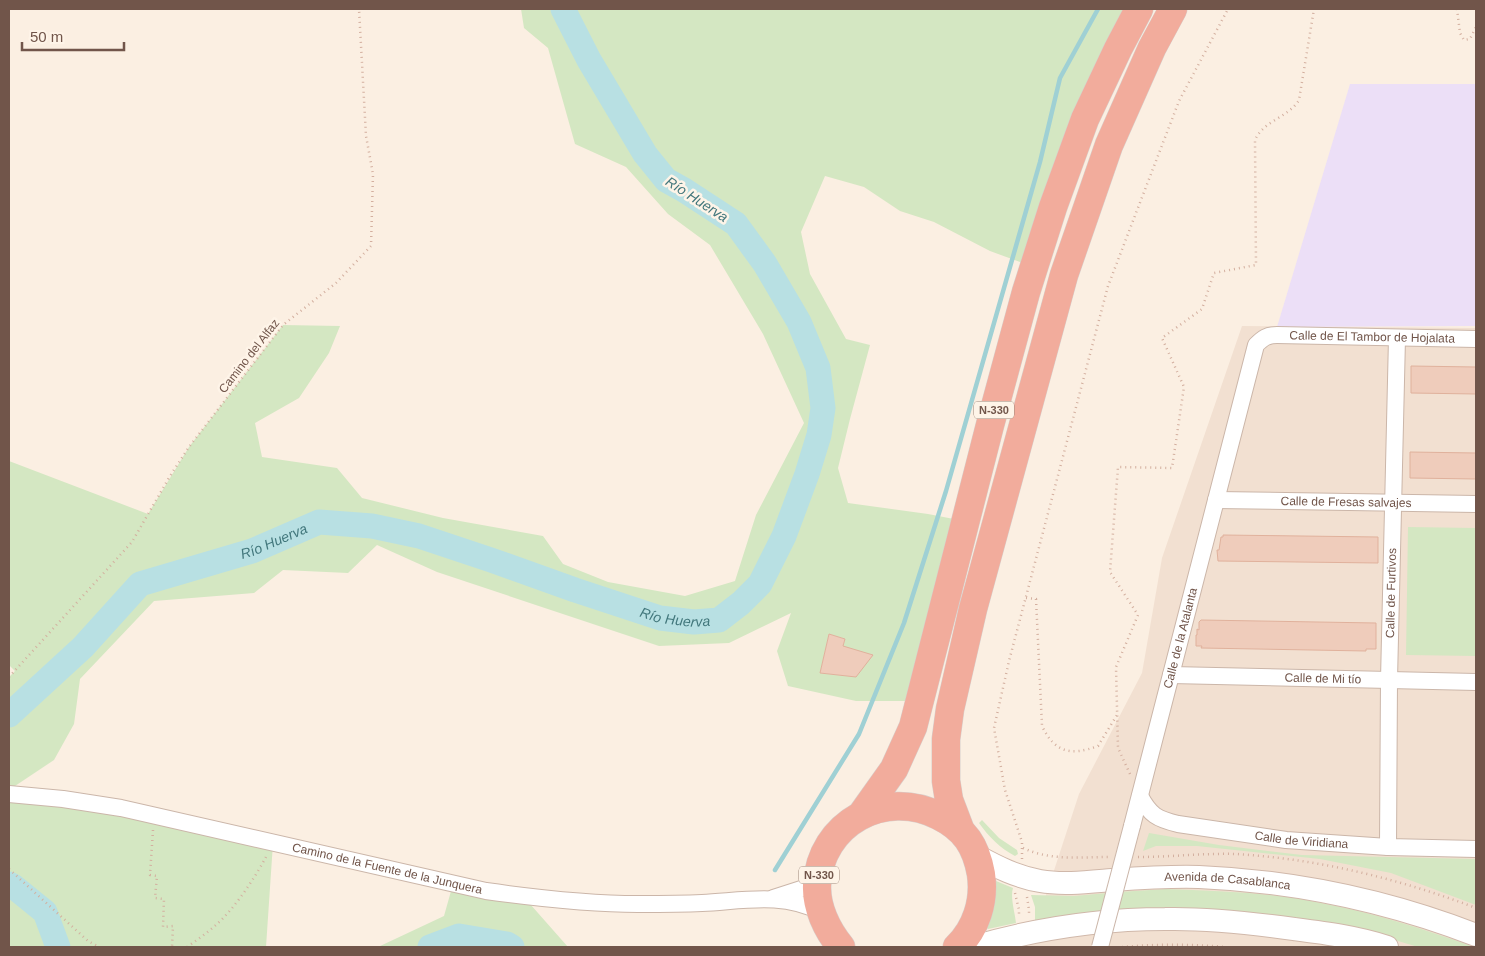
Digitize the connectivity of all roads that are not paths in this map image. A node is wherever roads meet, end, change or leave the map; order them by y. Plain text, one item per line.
1 (1140, 9) edge
2 (1174, 9) edge
3 (1268, 336) joint
4 (1397, 338) junction
5 (1476, 339) edge
6 (1216, 500) junction
7 (1392, 503) junction
8 (1476, 504) edge
9 (1172, 675) junction
10 (1389, 680) junction
11 (1476, 682) edge
12 (9, 794) edge
13 (1140, 796) junction
14 (862, 814) junction
15 (960, 829) junction
16 (1388, 847) junction
17 (1476, 849) edge
18 (977, 856) junction
19 (817, 885) junction
20 (771, 899) junction
21 (821, 912) junction
22 (1476, 935) edge
23 (841, 947) edge
24 (957, 947) edge
25 (973, 947) edge
26 (1100, 947) edge
27 (1387, 947) edge

1 - 14 highway, N-330
2 - 15 highway, N-330
3 - 4 street, Calle de El Tambor de Hojalata
3 - 6 street, Calle de la Atalanta
4 - 5 street, Calle de El Tambor de Hojalata
4 - 7 street, Calle de Furtivos
6 - 7 street, Calle de Fresas salvajes
6 - 9 street, Calle de la Atalanta
7 - 8 street, Calle de Fresas salvajes
7 - 10 street, Calle de Furtivos
9 - 10 street, Calle de Mi tío
9 - 13 street, Calle de la Atalanta
10 - 11 street, Calle de Mi tío
10 - 16 street, Calle de Furtivos
12 - 20 street, Camino de la Fuente de la Junquera
13 - 16 street, Calle de Viridiana
13 - 26 street, Calle de la Atalanta, bridge
14 - 15 highway, N-330
14 - 19 highway, N-330
15 - 18 highway, N-330
16 - 17 street, Calle de Viridiana
18 - 22 main road, Avenida de Casablanca
18 - 24 highway, N-330
19 - 20 street, Camino de la Fuente de la Junquera
19 - 21 highway, N-330
20 - 21 street, Camino de la Fuente de la Junquera
21 - 23 highway, N-330
25 - 27 main road

